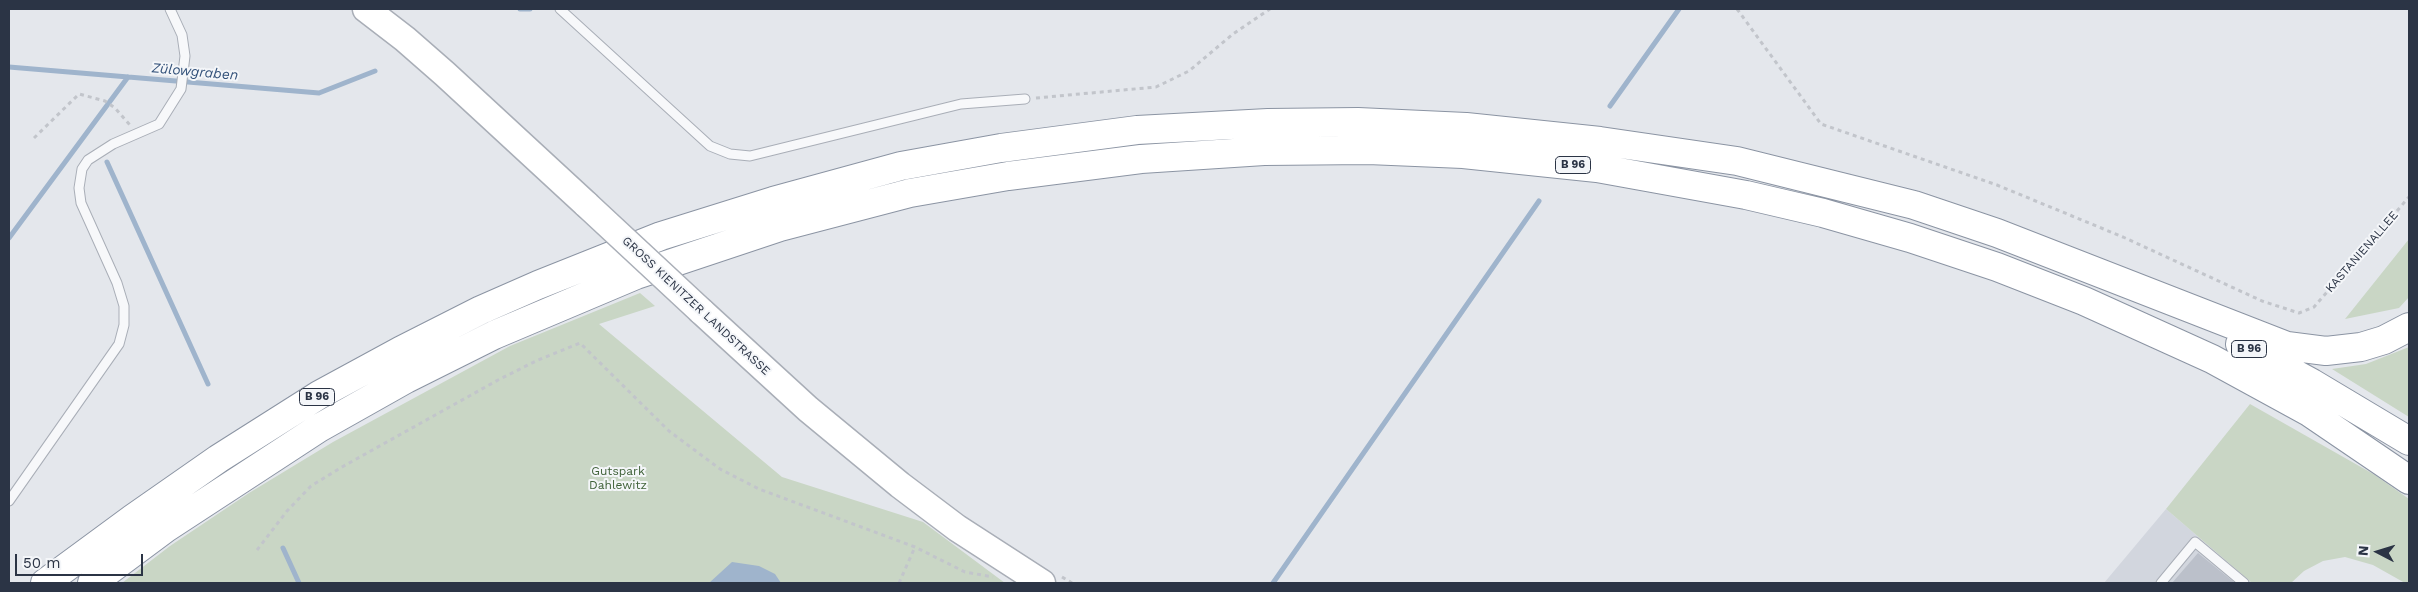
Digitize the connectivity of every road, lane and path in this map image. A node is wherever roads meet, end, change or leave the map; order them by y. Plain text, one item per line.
1 (170, 9) edge
2 (366, 9) edge
3 (1270, 9) edge
4 (1737, 9) edge
5 (563, 12) edge
6 (1025, 99) joint
7 (134, 134) junction
8 (34, 138) dead end
9 (2409, 197) edge
10 (2084, 266) junction
11 (2409, 327) edge
12 (2409, 441) edge
13 (2409, 480) edge
14 (9, 501) edge
15 (915, 547) junction
16 (257, 550) dead end
17 (1010, 563) junction
18 (46, 583) edge
19 (92, 583) edge
20 (899, 583) edge
21 (1042, 583) edge
22 (2161, 583) edge
23 (2244, 583) edge

1 - 7 lane
2 - 17 main road, GROSS KIENITZER LANDSTRASSE, bridge
3 - 6 path
4 - 9 path, KASTANIENALLEE
5 - 6 lane
7 - 8 path
7 - 14 lane
10 - 11 highway
10 - 12 highway, B 96
10 - 18 highway, B 96
13 - 19 highway, B 96
15 - 16 path
15 - 17 path
15 - 20 path
17 - 21 main road, GROSS KIENITZER LANDSTRASSE
22 - 23 lane

